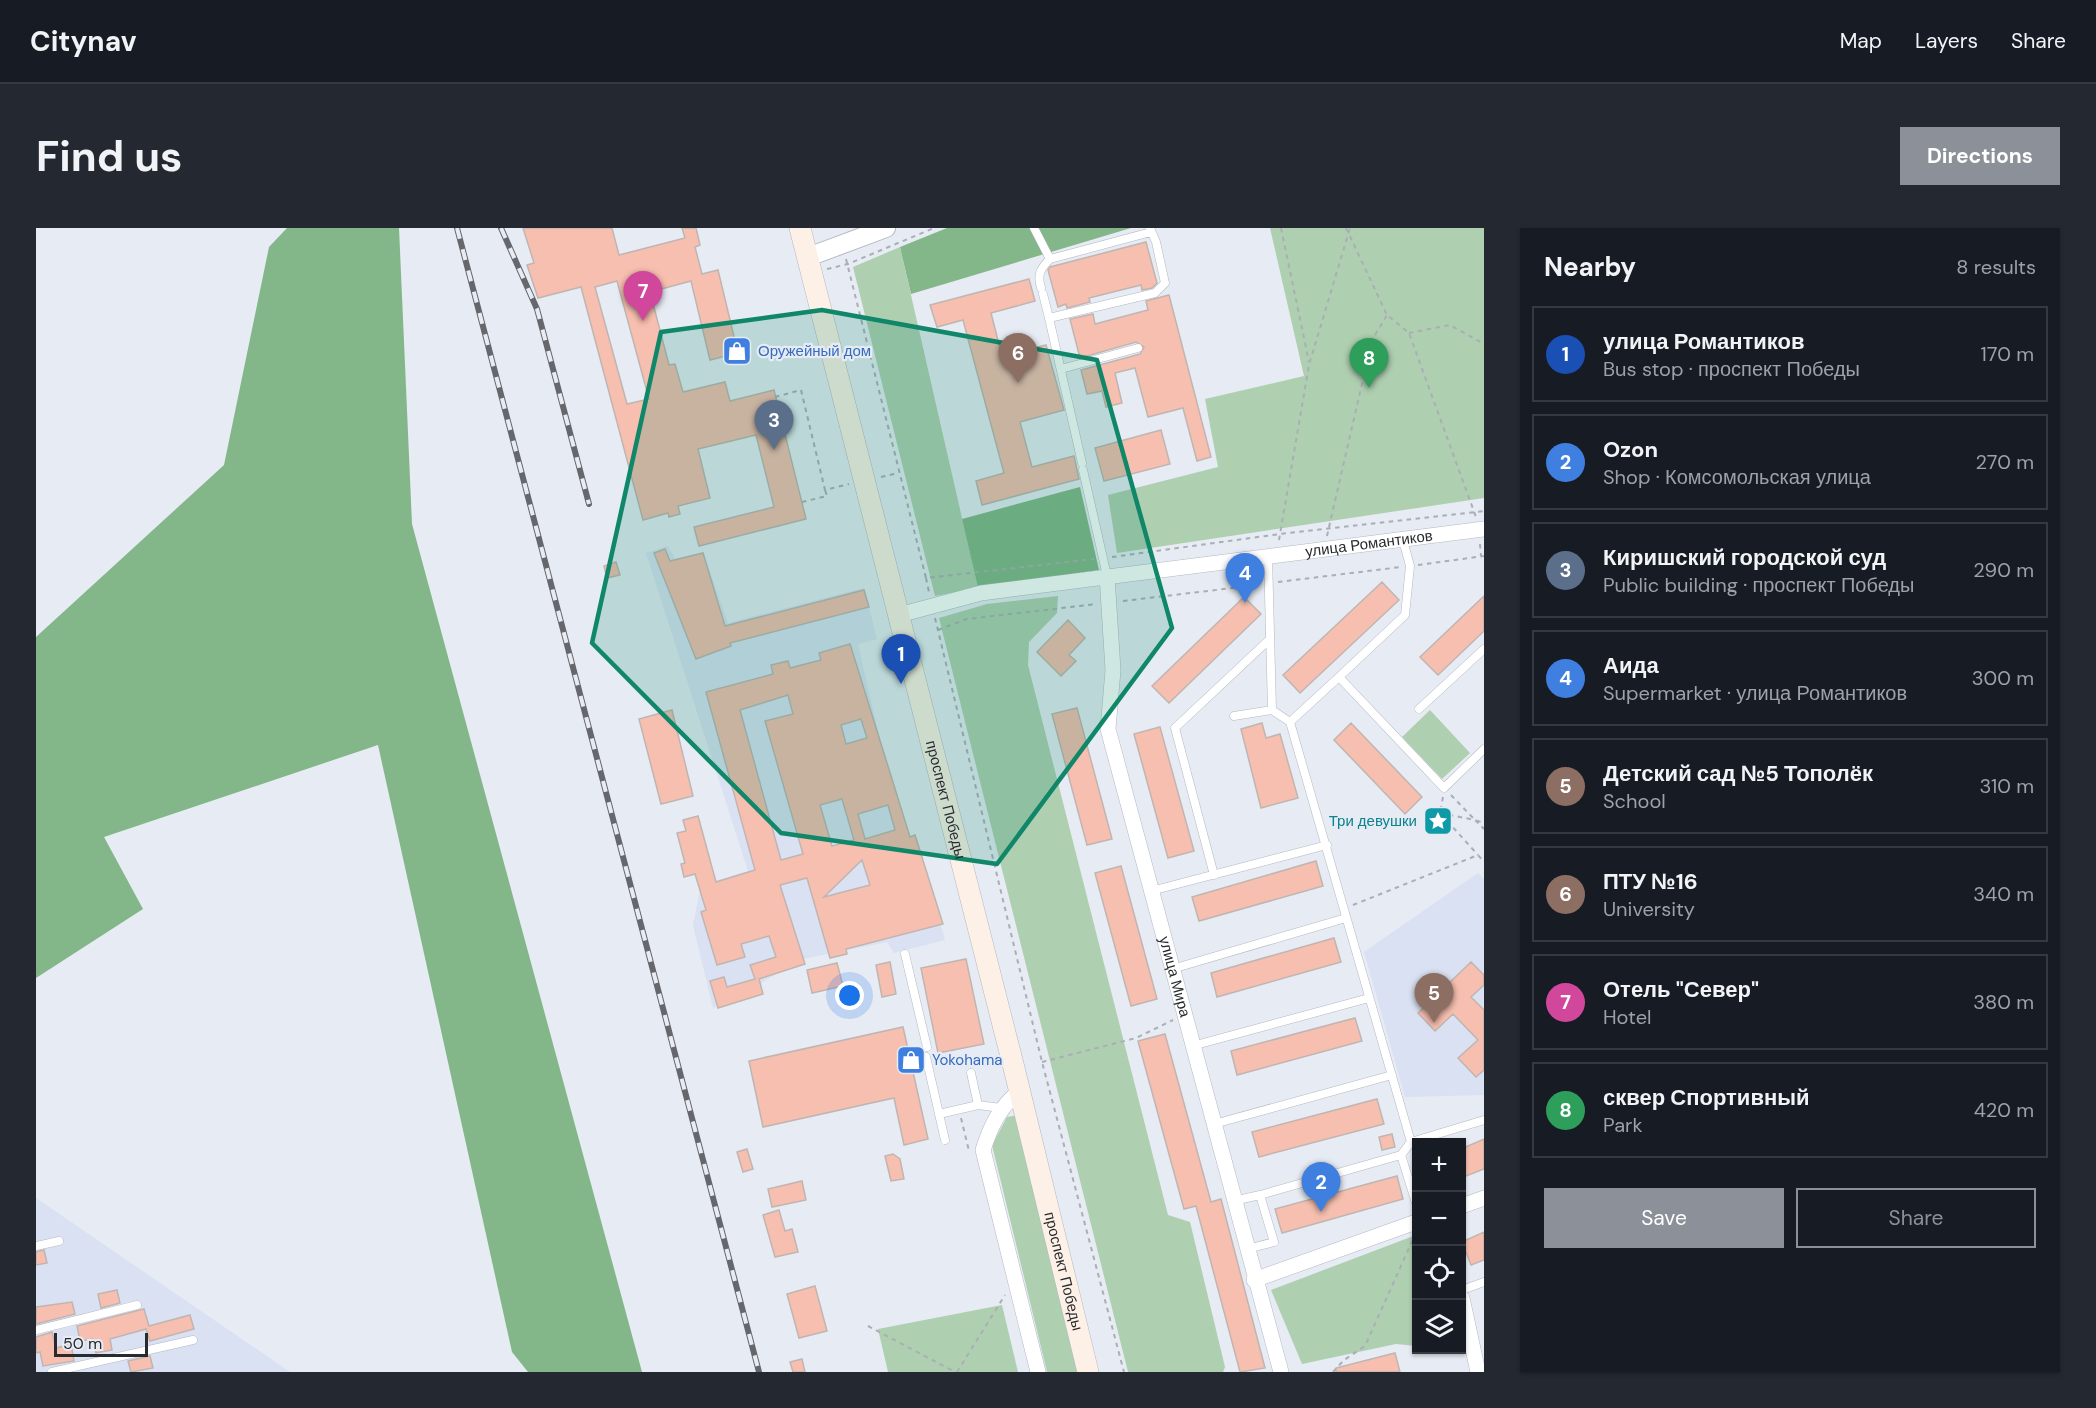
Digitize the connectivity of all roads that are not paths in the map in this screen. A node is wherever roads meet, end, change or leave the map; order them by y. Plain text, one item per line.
1 (800, 228) edge
2 (813, 228) edge
3 (886, 228) edge
4 (1034, 228) edge
5 (1150, 230) edge
6 (1050, 259) junction
7 (817, 260) junction
8 (1049, 318) junction
9 (1138, 348) dead end
10 (1060, 369) junction
11 (1481, 530) edge
12 (1403, 540) junction
13 (1272, 556) junction
14 (1107, 576) junction
15 (904, 614) junction
16 (1270, 639) junction
17 (1484, 649) edge
18 (1339, 677) junction
19 (1419, 709) dead end
20 (1272, 710) junction
21 (1234, 716) dead end
22 (1290, 722) junction
23 (1484, 749) edge
24 (1327, 845) junction
25 (1214, 874) junction
26 (1151, 891) junction
27 (1346, 918) junction
28 (905, 954) dead end
29 (1172, 970) junction
30 (1369, 998) junction
31 (1192, 1046) junction
32 (927, 1047) dead end
33 (926, 1057) dead end
34 (971, 1073) dead end
35 (1392, 1075) junction
36 (1025, 1090) junction
37 (978, 1106) junction
38 (1001, 1108) junction
39 (939, 1114) junction
40 (1484, 1120) edge
41 (1213, 1124) junction
42 (945, 1140) dead end
43 (1411, 1142) junction
44 (1401, 1155) junction
45 (1413, 1192) edge
46 (1260, 1195) junction
47 (1484, 1198) edge
48 (1233, 1201) junction
49 (1466, 1204) edge
50 (1412, 1223) edge
51 (58, 1241) dead end
52 (36, 1246) edge
53 (1246, 1250) junction
54 (1254, 1280) junction
55 (1484, 1282) edge
56 (1466, 1288) edge
57 (1462, 1300) edge
58 (137, 1305) dead end
59 (36, 1330) edge
60 (193, 1340) dead end
61 (1480, 1367) edge
62 (52, 1372) edge
63 (1038, 1372) edge
64 (1088, 1372) edge
65 (1100, 1372) edge
66 (1281, 1372) edge

1 - 7 main road, проспект Победы
2 - 7 main road, проспект Победы
3 - 7 street
4 - 6 lane
5 - 6 lane
5 - 8 lane
6 - 8 lane
7 - 15 main road, проспект Победы
8 - 10 lane
9 - 10 lane
10 - 14 lane
11 - 12 street, улица Романтиков
12 - 13 street, улица Романтиков
12 - 18 lane
13 - 14 street, улица Романтиков
13 - 16 lane
14 - 15 street, улица Романтиков
14 - 26 street, улица Мира
15 - 36 main road, проспект Победы
16 - 20 lane
16 - 25 lane
17 - 19 lane
18 - 22 lane
18 - 23 lane
20 - 21 lane
20 - 22 lane
22 - 24 lane
24 - 25 lane
24 - 27 lane
25 - 26 lane
26 - 29 street, улица Мира
27 - 29 lane
27 - 30 lane
28 - 32 lane
29 - 31 street, улица Мира
30 - 31 lane
30 - 35 lane
31 - 41 street, улица Мира
33 - 39 lane
34 - 37 lane
35 - 41 lane
35 - 43 lane
36 - 38 street
36 - 64 main road, проспект Победы
36 - 65 main road, проспект Победы
37 - 38 lane
37 - 39 lane
38 - 63 street
39 - 42 lane
40 - 43 lane
41 - 48 street, улица Мира
43 - 44 lane
44 - 45 lane
44 - 46 lane
46 - 48 lane
46 - 53 lane
47 - 49 street
48 - 53 street, улица Мира
50 - 54 street
51 - 52 lane
53 - 54 street, улица Мира
54 - 66 street, улица Мира
55 - 56 lane
57 - 61 street
58 - 59 lane
60 - 62 lane

